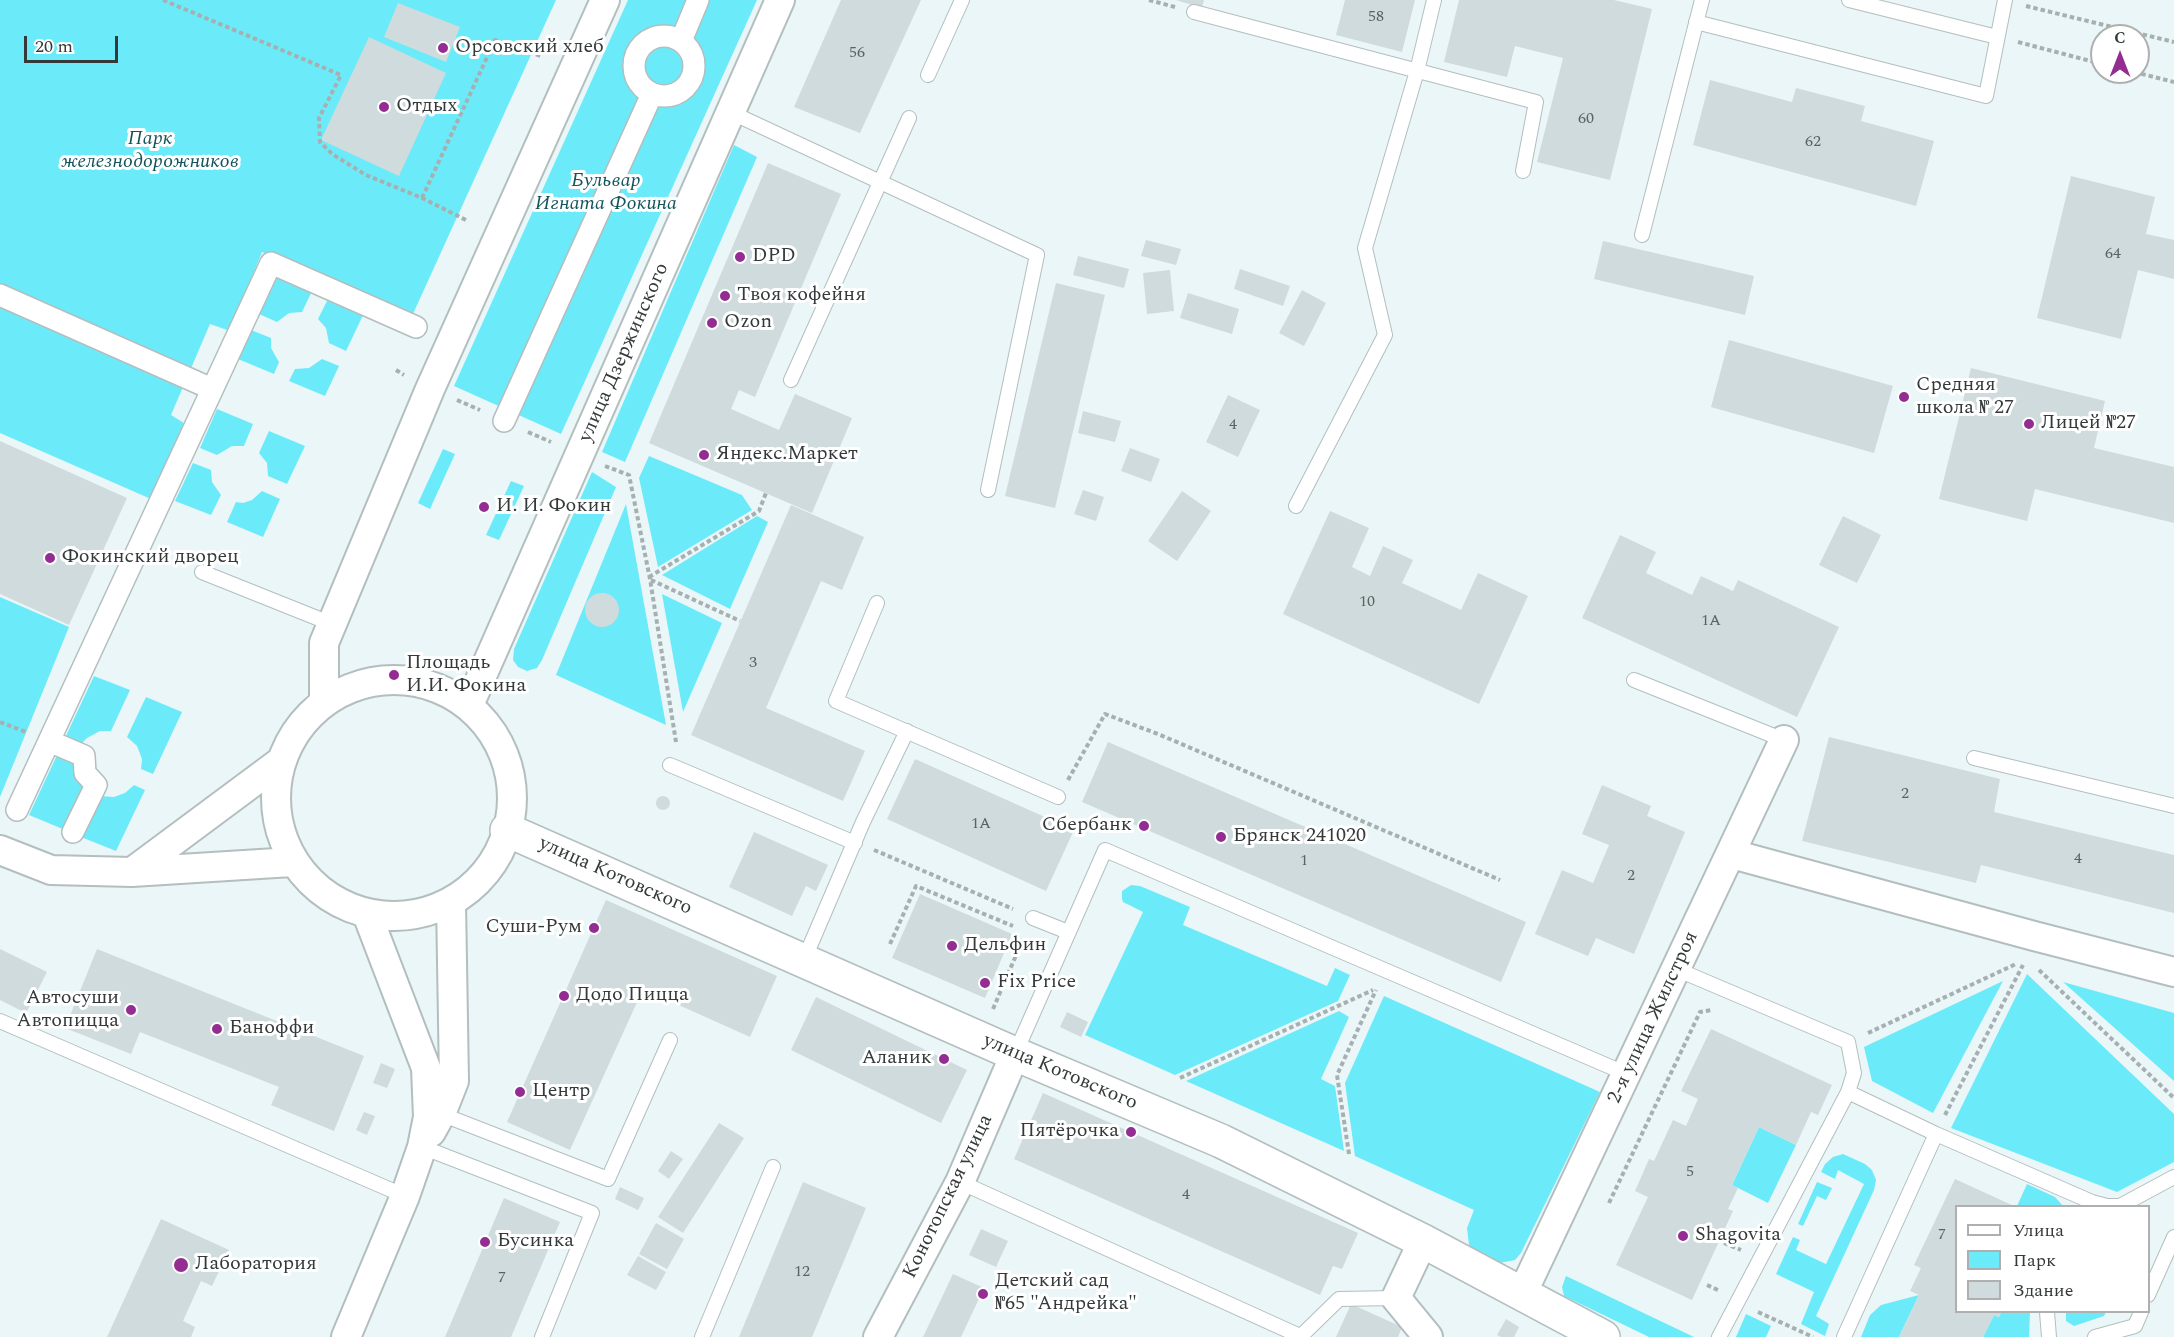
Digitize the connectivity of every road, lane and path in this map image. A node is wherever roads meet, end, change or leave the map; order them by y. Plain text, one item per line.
1 (163, 0) edge
2 (604, 0) edge
3 (698, 0) edge
4 (780, 0) edge
5 (962, 0) edge
6 (1434, 0) edge
7 (1701, 0) edge
8 (1849, 0) edge
9 (2005, 1) edge
10 (1194, 12) dead end
11 (1696, 22) junction
12 (1997, 37) junction
13 (681, 41) junction
14 (2174, 42) edge
15 (541, 56) dead end
16 (2090, 61) edge
17 (1417, 71) junction
18 (928, 75) dead end
19 (2150, 76) edge
20 (2174, 82) edge
21 (652, 94) junction
22 (730, 112) junction
23 (909, 118) dead end
24 (1523, 171) dead end
25 (880, 182) junction
26 (422, 198) junction
27 (466, 220) dead end
28 (1642, 235) dead end
29 (0, 296) edge
30 (416, 327) dead end
31 (791, 380) dead end
32 (212, 389) junction
33 (504, 421) dead end
34 (988, 490) dead end
35 (766, 493) dead end
36 (1296, 506) dead end
37 (202, 572) dead end
38 (877, 603) dead end
39 (740, 621) dead end
40 (332, 624) junction
41 (1634, 680) dead end
42 (324, 701) junction
43 (469, 705) junction
44 (907, 731) junction
45 (1784, 740) joint
46 (49, 741) junction
47 (1974, 758) dead end
48 (280, 762) junction
49 (670, 765) dead end
50 (1058, 797) joint
51 (2174, 806) edge
52 (17, 810) dead end
53 (507, 830) junction
54 (73, 832) dead end
55 (855, 843) junction
56 (0, 850) edge
57 (1732, 854) junction
58 (292, 862) junction
59 (132, 872) junction
60 (1500, 880) dead end
61 (451, 902) junction
62 (367, 914) junction
63 (1033, 918) joint
64 (1015, 927) dead end
65 (1026, 932) dead end
66 (1068, 932) junction
67 (2034, 936) junction
68 (890, 944) dead end
69 (804, 960) junction
70 (1676, 969) junction
71 (2174, 972) edge
72 (992, 1010) dead end
73 (0, 1021) edge
74 (670, 1040) dead end
75 (1015, 1054) junction
76 (1627, 1074) junction
77 (1180, 1078) dead end
78 (1848, 1092) junction
79 (434, 1116) junction
80 (1936, 1134) junction
81 (422, 1147) junction
82 (1349, 1154) dead end
83 (773, 1167) dead end
84 (2174, 1178) edge
85 (960, 1182) junction
86 (405, 1196) junction
87 (2091, 1204) edge
88 (2122, 1205) edge
89 (2174, 1237) edge
90 (1423, 1241) junction
91 (2150, 1291) edge
92 (1522, 1294) junction
93 (1396, 1298) junction
94 (2047, 1313) edge
95 (2140, 1313) edge
96 (346, 1337) edge
97 (542, 1337) edge
98 (702, 1337) edge
99 (878, 1337) edge
100 (1302, 1337) edge
101 (1428, 1337) edge
102 (1603, 1337) edge
103 (1719, 1337) edge
104 (1844, 1337) edge
105 (2049, 1337) edge
106 (2095, 1337) edge

1 - 26 path
2 - 40 street
3 - 13 street
4 - 22 street, улица Дзержинского
5 - 18 lane
6 - 17 lane
7 - 11 lane
8 - 12 lane
9 - 12 lane
9 - 14 path
10 - 17 lane
11 - 12 lane
11 - 28 lane
12 - 16 path
13 - 21 street
13 - 21 street
15 - 26 path
17 - 24 lane
17 - 36 lane
19 - 20 path
21 - 33 street
22 - 25 lane
22 - 43 street, улица Дзержинского
23 - 25 lane
25 - 31 lane
25 - 34 lane
26 - 27 path
29 - 32 street
30 - 32 street
32 - 46 street
35 - 39 path
37 - 40 lane
38 - 44 lane
40 - 42 street
41 - 45 lane
42 - 43 street
42 - 48 street
43 - 53 street
44 - 50 lane
44 - 55 lane
45 - 57 street, 2-я улица Жилстроя
46 - 52 street
46 - 54 street
47 - 51 lane
48 - 58 street
48 - 59 street
49 - 55 lane
50 - 60 path
53 - 61 street
53 - 69 street, улица Котовского
55 - 63 path
55 - 69 lane
56 - 59 street
57 - 67 street
57 - 70 street, 2-я улица Жилстроя
58 - 59 street
58 - 62 street
61 - 62 street
61 - 79 street
62 - 79 street
63 - 66 lane
64 - 68 path
65 - 72 path
66 - 75 lane
66 - 76 lane
67 - 71 street
67 - 80 path
69 - 75 street, улица Котовского
70 - 76 street, 2-я улица Жилстроя
70 - 78 lane
73 - 86 lane
74 - 79 lane
75 - 85 street, Конотопская улица
75 - 90 street, улица Котовского
76 - 92 street, 2-я улица Жилстроя
77 - 82 path
78 - 80 lane
78 - 103 lane
79 - 81 street
80 - 87 lane
80 - 104 lane
81 - 86 street
81 - 97 lane
83 - 98 lane
84 - 88 lane
85 - 99 street, Конотопская улица
85 - 100 lane
86 - 96 street
89 - 91 lane
90 - 92 street, улица Котовского
90 - 93 street
92 - 102 street, улица Котовского
93 - 100 lane
93 - 101 street
94 - 105 lane
95 - 106 lane

